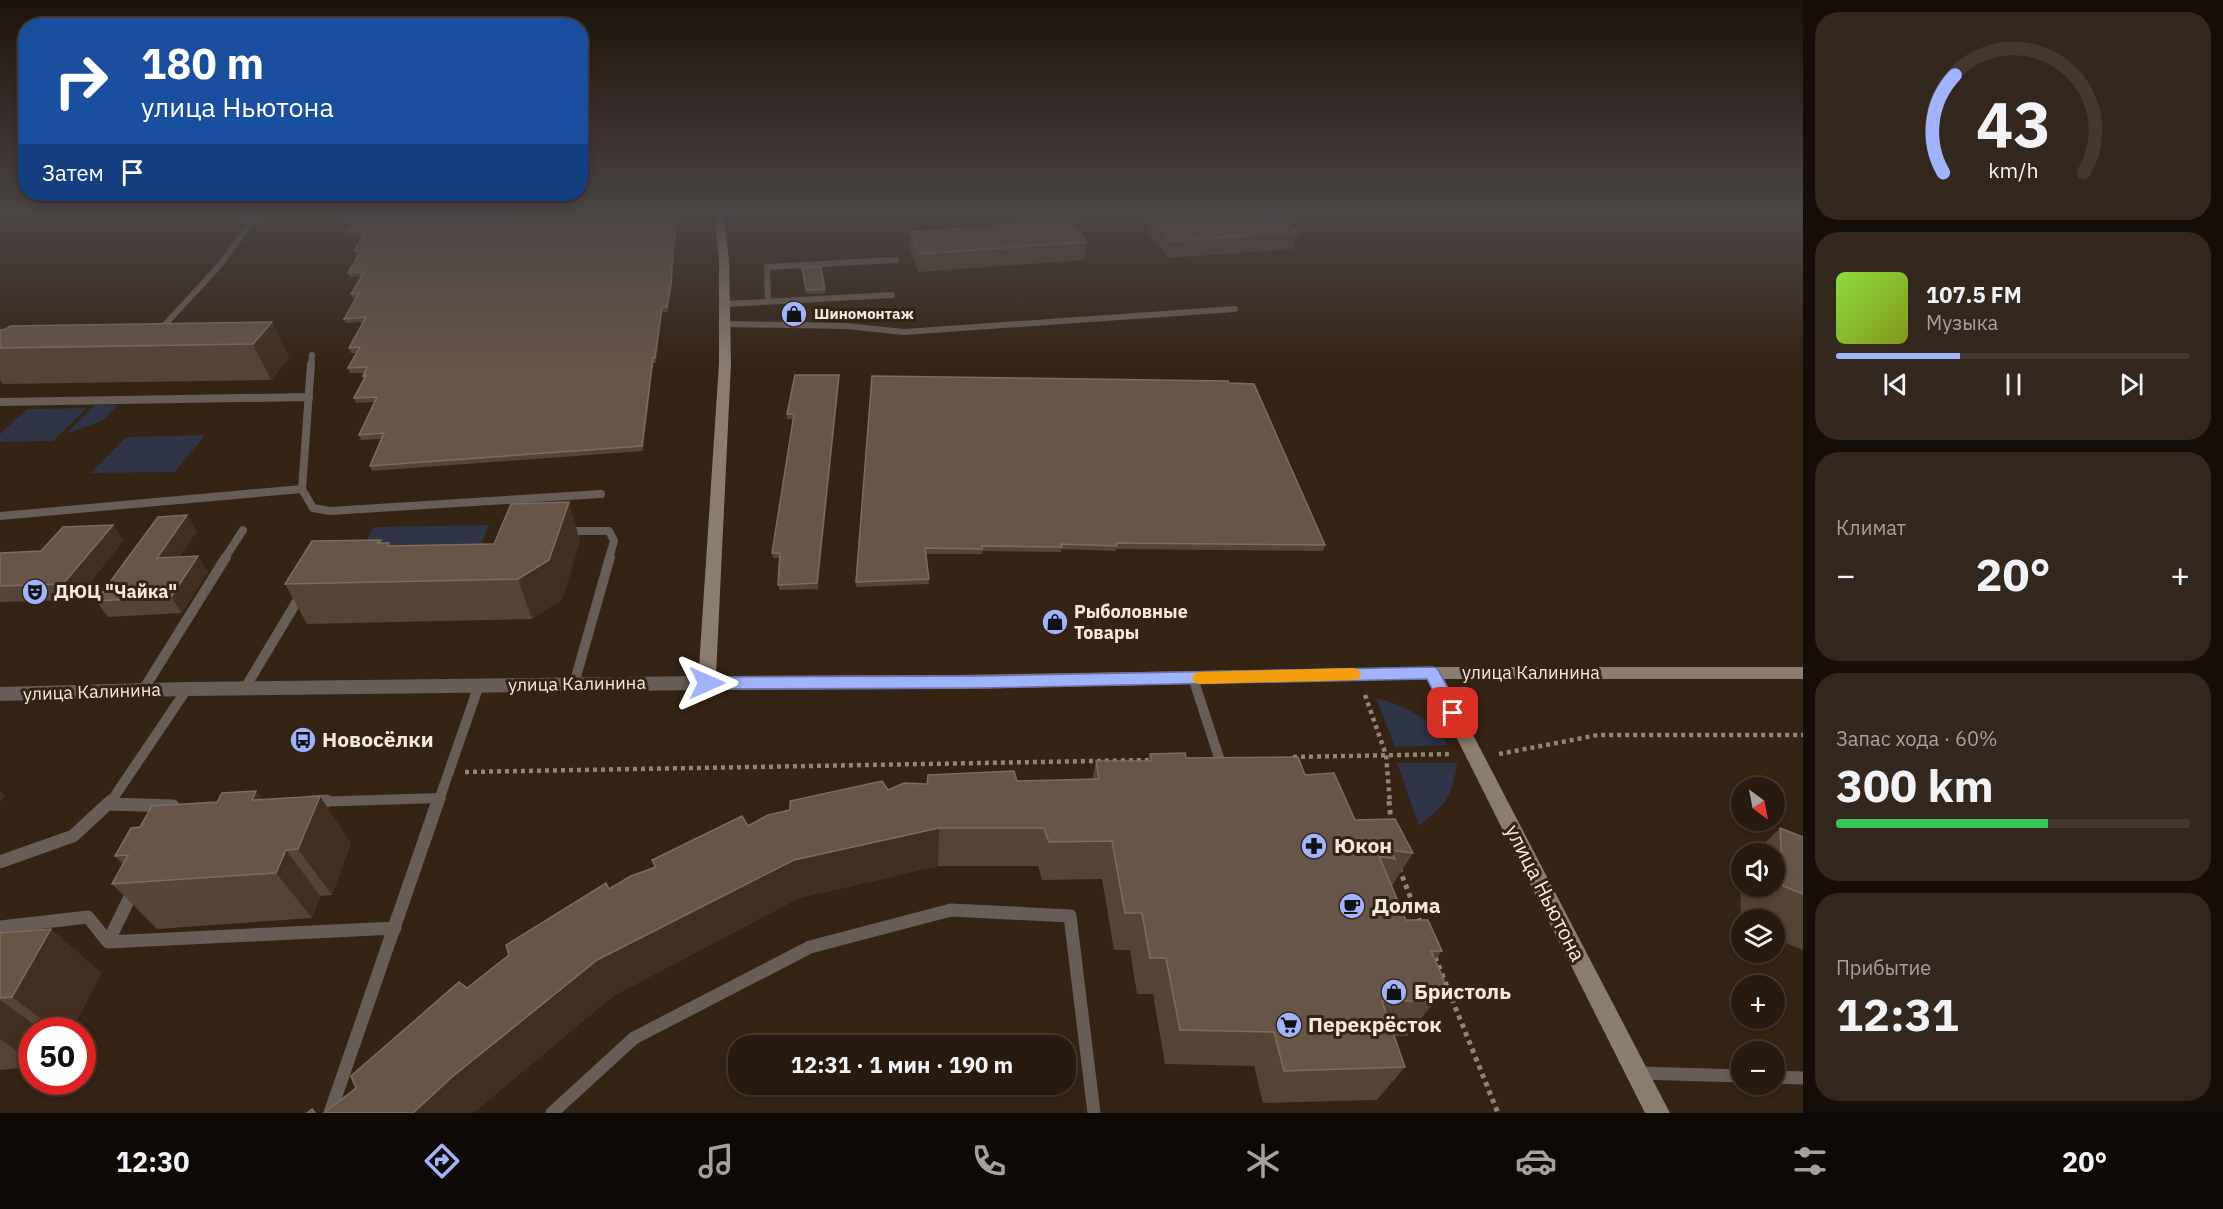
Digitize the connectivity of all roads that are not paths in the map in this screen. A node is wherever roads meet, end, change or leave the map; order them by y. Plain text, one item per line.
1 (219, 266) edge
2 (724, 266) edge
3 (786, 266) edge
4 (892, 295) dead end
5 (768, 302) junction
6 (725, 304) junction
7 (1235, 309) dead end
8 (725, 324) junction
9 (157, 334) edge
10 (312, 355) dead end
11 (309, 397) junction
12 (0, 402) edge
13 (302, 489) junction
14 (601, 494) dead end
15 (0, 516) edge
16 (243, 530) dead end
17 (556, 531) edge
18 (307, 584) edge
19 (1432, 673) junction
20 (1803, 673) edge
21 (1193, 678) junction
22 (707, 683) junction
23 (574, 684) junction
24 (479, 685) junction
25 (245, 688) junction
26 (186, 689) junction
27 (142, 690) junction
28 (0, 694) edge
29 (1227, 782) edge
30 (441, 798) junction
31 (302, 802) edge
32 (109, 804) junction
33 (177, 809) edge
34 (0, 862) edge
35 (139, 879) edge
36 (0, 927) edge
37 (395, 928) junction
38 (108, 942) junction
39 (1638, 1073) junction
40 (1731, 1076) edge
41 (1785, 1077) edge
42 (1803, 1078) edge
43 (330, 1113) edge
44 (552, 1113) edge
45 (1094, 1113) edge
46 (1658, 1113) edge

1 - 9 lane
2 - 6 main road
3 - 5 lane
4 - 5 lane
5 - 6 lane
6 - 8 main road
7 - 8 lane
8 - 22 main road
10 - 11 lane
11 - 12 lane
11 - 13 lane
13 - 14 lane
13 - 15 lane
16 - 27 lane
17 - 23 lane
18 - 25 lane
19 - 20 main road, улица Калинина
19 - 21 main road, улица Калинина
19 - 39 main road, улица Ньютона
21 - 22 main road, улица Калинина
21 - 29 lane
22 - 23 street, улица Калинина
23 - 24 street, улица Калинина
24 - 25 street, улица Калинина
24 - 30 lane
25 - 26 street, улица Калинина
26 - 27 street, улица Калинина
26 - 32 lane
27 - 28 street, улица Калинина
30 - 31 lane
30 - 37 lane
32 - 33 lane
32 - 34 lane
35 - 38 lane
36 - 38 lane
37 - 38 lane
37 - 43 lane
39 - 40 lane
39 - 46 main road, улица Ньютона
41 - 42 lane
44 - 45 lane

